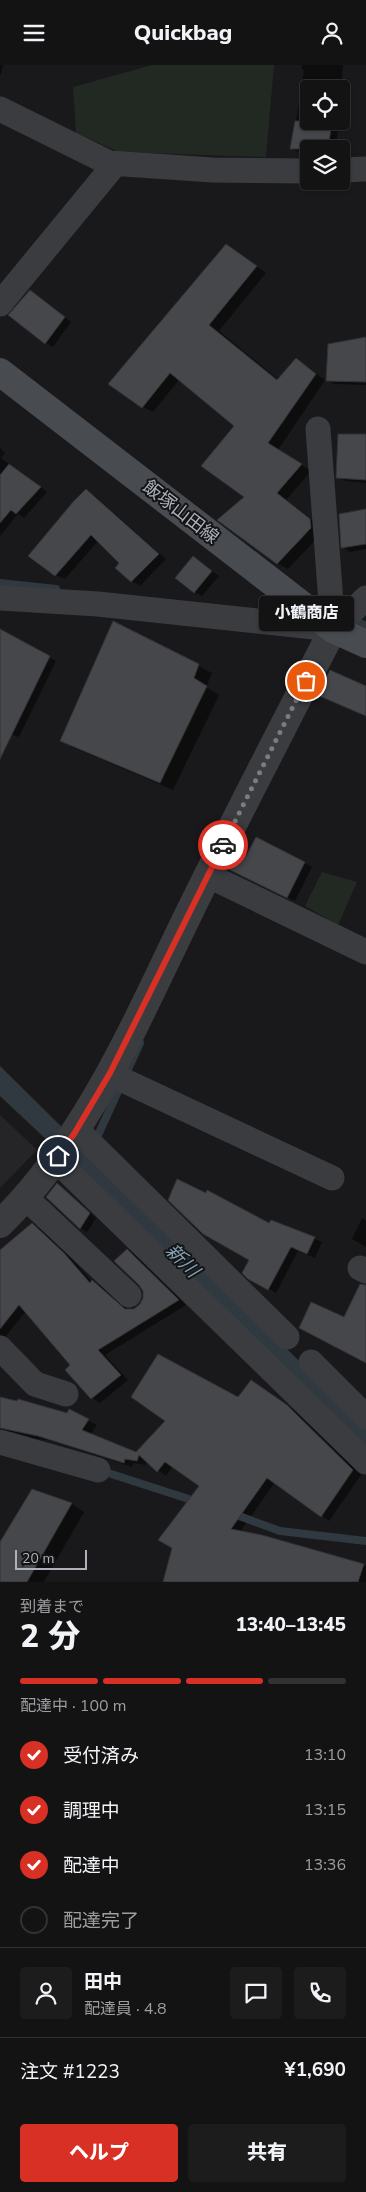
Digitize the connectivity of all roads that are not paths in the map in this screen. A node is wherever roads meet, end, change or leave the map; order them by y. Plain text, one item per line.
1 (0, 109) edge
2 (116, 164) junction
3 (366, 169) edge
4 (350, 170) edge
5 (300, 171) edge
6 (0, 304) edge
7 (0, 373) edge
8 (318, 429) dead end
9 (0, 598) edge
10 (366, 598) edge
11 (333, 629) junction
12 (366, 644) edge
13 (207, 875) junction
14 (366, 952) edge
15 (110, 1073) junction
16 (75, 1131) junction
17 (56, 1157) junction
18 (332, 1177) dead end
19 (26, 1198) junction
20 (0, 1224) edge
21 (129, 1295) dead end
22 (287, 1337) dead end
23 (0, 1348) edge
24 (311, 1362) dead end
25 (66, 1394) dead end
26 (366, 1417) edge
27 (0, 1442) edge
28 (366, 1462) edge
29 (98, 1470) dead end

1 - 2 street
2 - 5 street
2 - 6 street
3 - 4 street
7 - 11 main road, 飯塚山田線
8 - 11 street
9 - 11 street
10 - 11 street
11 - 12 main road, 飯塚山田線
11 - 13 street
13 - 14 street
13 - 15 street
15 - 16 street
15 - 18 street
16 - 17 street
16 - 22 street
17 - 19 street
17 - 28 street
19 - 20 street
19 - 21 street
23 - 25 street
24 - 26 street
27 - 29 street

